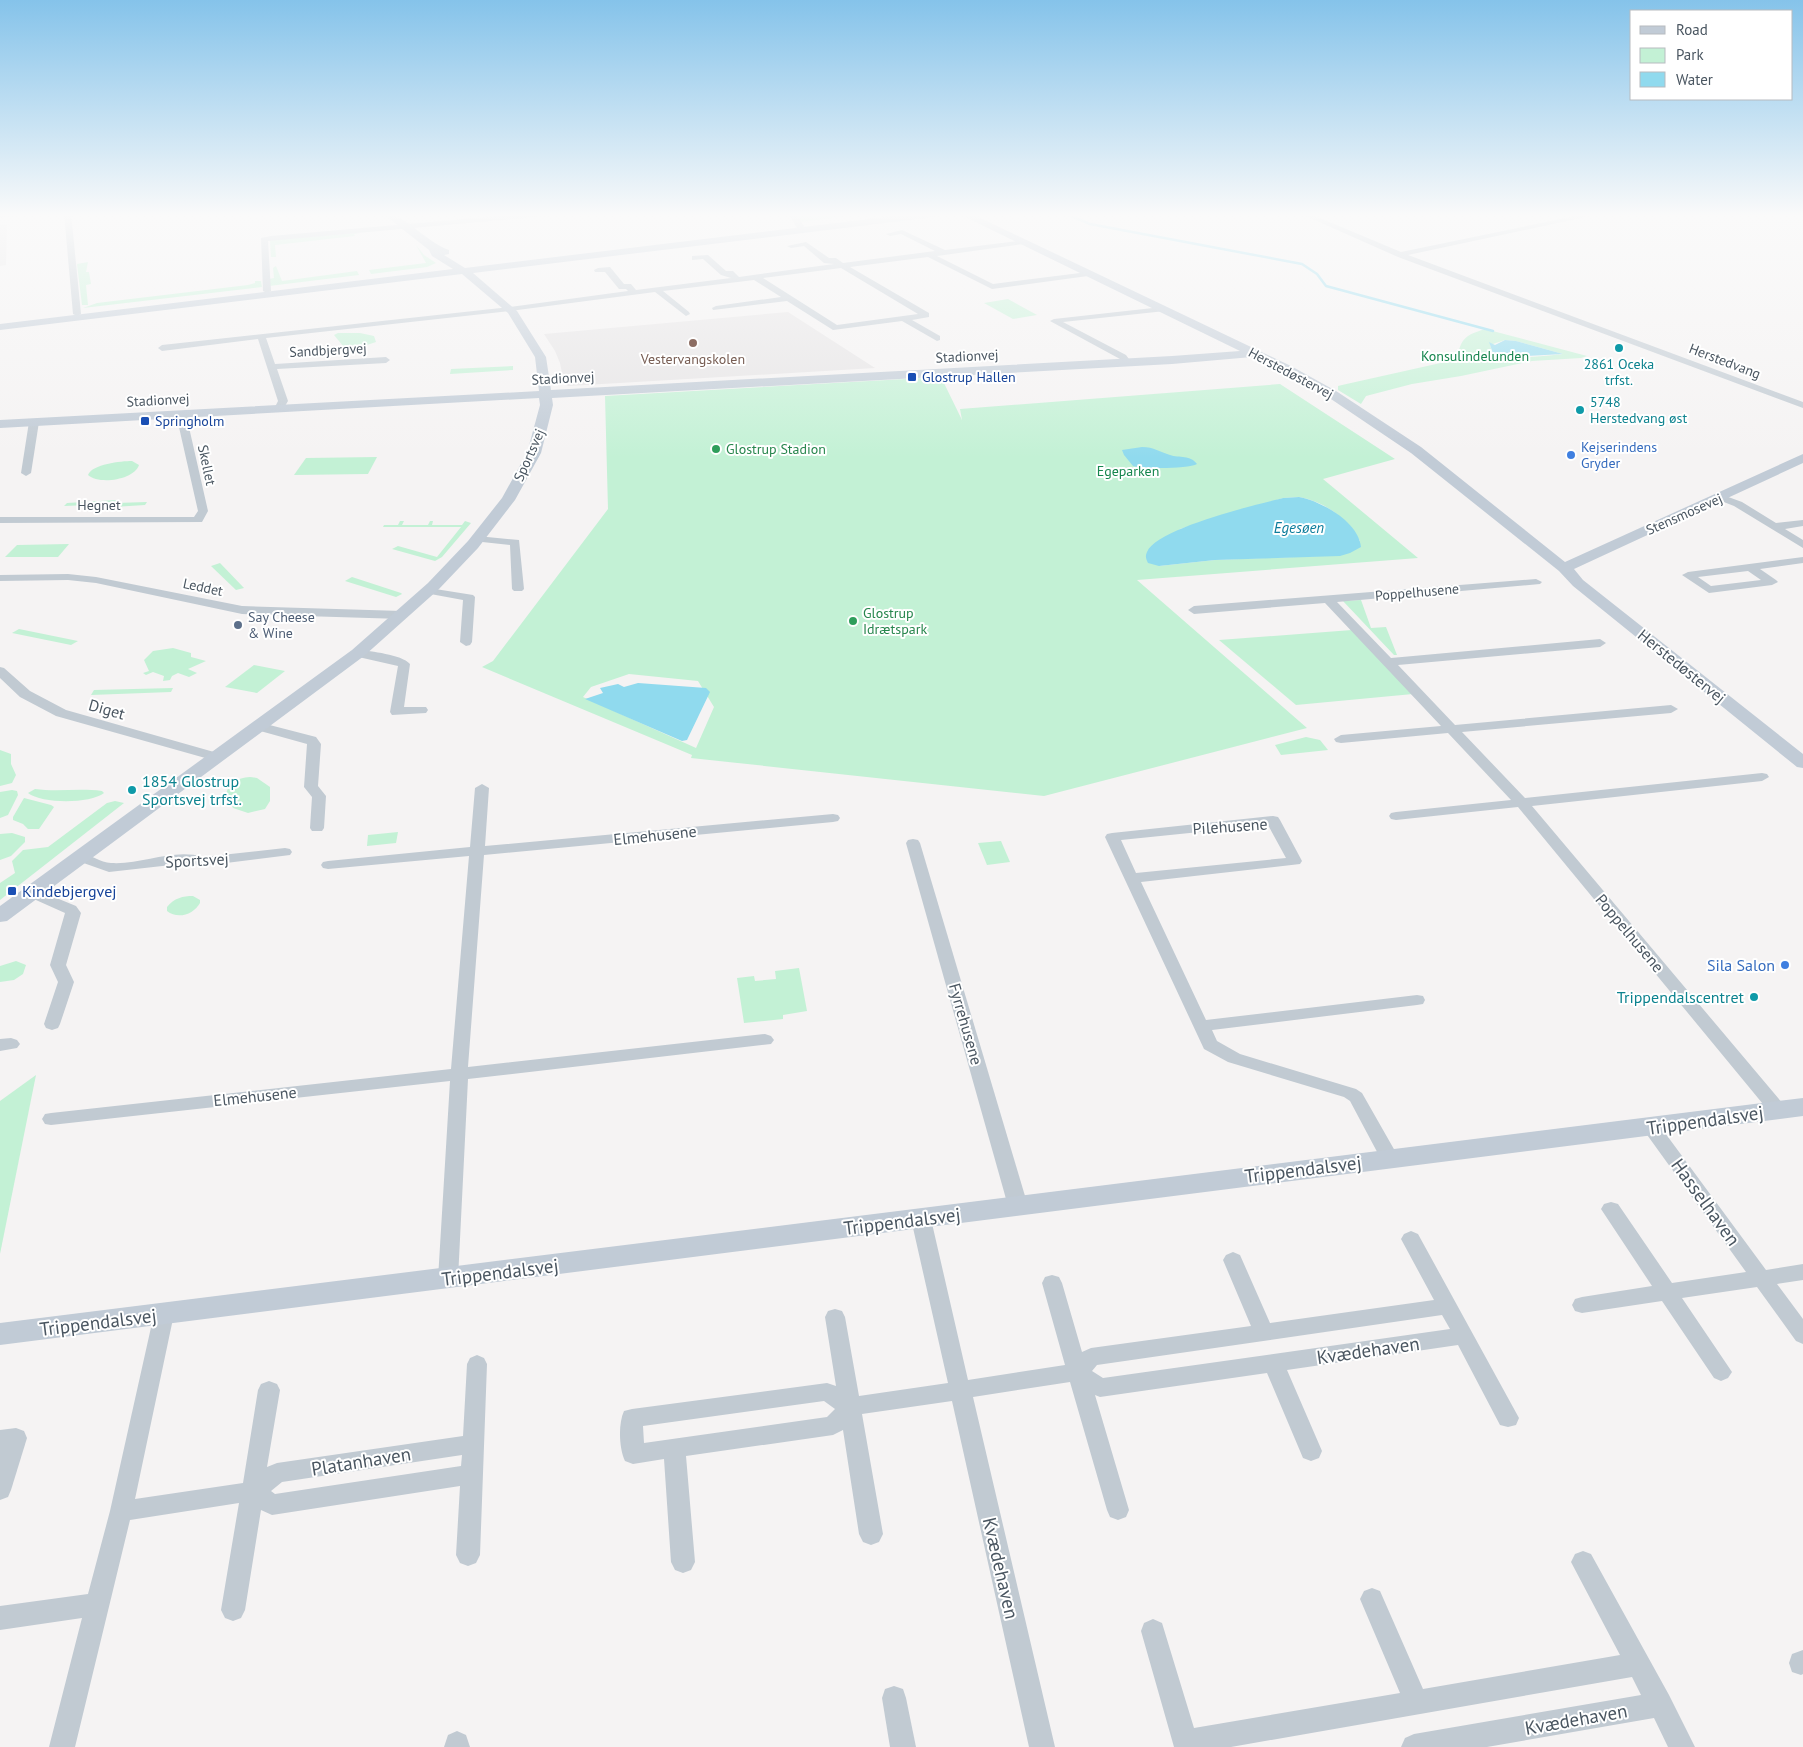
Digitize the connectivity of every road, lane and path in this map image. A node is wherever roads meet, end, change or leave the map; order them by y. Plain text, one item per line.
1 (76, 295) edge
2 (238, 295) edge
3 (254, 295) edge
4 (494, 295) edge
5 (622, 295) edge
6 (662, 295) edge
7 (783, 295) edge
8 (891, 295) edge
9 (1131, 295) edge
10 (1510, 295) edge
11 (789, 298) junction
12 (716, 308) dead end
13 (510, 309) junction
14 (1162, 309) junction
15 (77, 314) junction
16 (686, 314) dead end
17 (903, 318) junction
18 (0, 325) edge
19 (261, 336) junction
20 (937, 338) dead end
21 (162, 348) dead end
22 (1253, 353) junction
23 (386, 360) dead end
24 (1127, 362) junction
25 (272, 367) junction
26 (547, 394) junction
27 (1803, 405) edge
28 (279, 409) junction
29 (181, 414) junction
30 (34, 422) junction
31 (0, 424) edge
32 (1803, 458) edge
33 (26, 473) dead end
34 (1720, 497) junction
35 (0, 520) edge
36 (198, 520) joint
37 (1803, 523) edge
38 (1774, 527) junction
39 (477, 539) junction
40 (1803, 546) edge
41 (1803, 560) edge
42 (1750, 567) junction
43 (1564, 568) junction
44 (0, 578) edge
45 (1536, 582) dead end
46 (518, 589) dead end
47 (429, 591) junction
48 (1328, 599) junction
49 (1194, 610) dead end
50 (402, 615) junction
51 (466, 642) dead end
52 (1600, 643) dead end
53 (358, 653) junction
54 (1388, 662) junction
55 (0, 671) edge
56 (1671, 709) dead end
57 (421, 710) dead end
58 (258, 726) junction
59 (1452, 730) junction
60 (1341, 739) dead end
61 (1803, 750) edge
62 (216, 757) junction
63 (1803, 762) edge
64 (1762, 776) dead end
65 (482, 788) dead end
66 (1520, 801) junction
67 (1396, 816) dead end
68 (833, 818) dead end
69 (317, 828) dead end
70 (912, 843) dead end
71 (285, 852) dead end
72 (478, 853) junction
73 (80, 857) junction
74 (328, 865) dead end
75 (1131, 878) junction
76 (32, 893) junction
77 (0, 916) edge
78 (1417, 1000) dead end
79 (52, 1024) dead end
80 (1200, 1026) junction
81 (765, 1040) dead end
82 (459, 1074) junction
83 (1772, 1103) junction
84 (1803, 1107) edge
85 (51, 1119) dead end
86 (1651, 1127) junction
87 (1385, 1149) junction
88 (1015, 1197) junction
89 (1611, 1209) dead end
90 (921, 1219) junction
91 (1411, 1239) dead end
92 (1233, 1260) dead end
93 (1803, 1272) edge
94 (1761, 1278) junction
95 (448, 1279) junction
96 (1052, 1283) dead end
97 (1667, 1292) junction
98 (1582, 1305) dead end
99 (1447, 1306) junction
100 (164, 1314) junction
101 (835, 1317) dead end
102 (1264, 1332) junction
103 (0, 1334) edge
104 (1803, 1335) edge
105 (1463, 1336) junction
106 (1273, 1363) junction
107 (477, 1364) dead end
108 (1078, 1372) junction
109 (1721, 1372) dead end
110 (269, 1390) dead end
111 (959, 1390) junction
112 (850, 1407) junction
113 (1508, 1418) dead end
114 (0, 1440) edge
115 (473, 1444) junction
116 (674, 1448) junction
117 (1311, 1451) dead end
118 (472, 1474) junction
119 (0, 1490) edge
120 (254, 1491) junction
121 (1118, 1510) dead end
122 (121, 1511) junction
123 (871, 1534) dead end
124 (468, 1555) dead end
125 (683, 1562) dead end
126 (1583, 1562) dead end
127 (1372, 1599) dead end
128 (98, 1604) junction
129 (234, 1610) dead end
130 (0, 1618) edge
131 (1153, 1631) dead end
132 (1638, 1664) junction
133 (894, 1698) dead end
134 (1416, 1702) junction
135 (1660, 1704) junction
136 (1187, 1744) edge
137 (1427, 1746) edge
138 (62, 1747) edge
139 (903, 1747) edge
140 (1042, 1747) edge
141 (1682, 1747) edge

1 - 15 street
2 - 15 street
3 - 18 street
4 - 13 street, Sportsvej
5 - 13 street
6 - 16 street
7 - 11 street
8 - 17 street
9 - 14 street, Herstedøstervej
10 - 27 street, Herstedvang
11 - 12 street
11 - 17 street
13 - 19 street
13 - 26 street, Sportsvej
14 - 22 street, Herstedøstervej
14 - 24 street
15 - 18 street
17 - 20 street, Stadionvej
19 - 21 street
19 - 25 street, Sandbjergvej
22 - 24 street, Stadionvej
22 - 43 street, Herstedøstervej
23 - 25 street, Sandbjergvej
24 - 26 street, Stadionvej
25 - 28 street, Sandbjergvej
26 - 28 street, Stadionvej
26 - 39 street, Sportsvej
28 - 29 street, Stadionvej
29 - 30 street, Stadionvej
29 - 36 street, Skellet
30 - 31 street, Stadionvej
30 - 33 street
32 - 34 street, Stensmosevej
34 - 38 street
34 - 43 street, Stensmosevej
35 - 36 street, Hegnet
37 - 38 street
38 - 40 street
39 - 46 street
39 - 47 street, Sportsvej
41 - 42 street
42 - 42 street
43 - 61 street, Herstedøstervej
43 - 63 street, Herstedøstervej
44 - 50 street, Leddet
45 - 48 street, Poppelhusene
47 - 50 street, Sportsvej
47 - 51 street
48 - 49 street, Poppelhusene
48 - 54 street, Poppelhusene
50 - 53 street, Sportsvej
52 - 54 street
53 - 57 street
53 - 58 street, Sportsvej
54 - 59 street, Poppelhusene
55 - 62 street, Diget
56 - 59 street
58 - 62 street, Sportsvej
58 - 69 street
59 - 60 street
59 - 66 street, Poppelhusene
62 - 73 street, Sportsvej
64 - 66 street
65 - 72 street
66 - 67 street
66 - 83 street, Poppelhusene
68 - 72 street, Elmehusene
70 - 88 street, Fyrrehusene
71 - 73 street, Sportsvej
72 - 74 street, Elmehusene
72 - 82 street
73 - 76 street, Sportsvej
75 - 75 street, Pilehusene
75 - 80 street, Pilehusene
76 - 77 street, Sportsvej
76 - 79 street
78 - 80 street
80 - 87 street, Pilehusene
81 - 82 street, Elmehusene
82 - 85 street, Elmehusene
82 - 95 street
83 - 84 street, Trippendalsvej
83 - 86 street, Trippendalsvej
86 - 87 street, Trippendalsvej
86 - 94 street, Hasselhaven
87 - 88 street, Trippendalsvej
88 - 90 street, Trippendalsvej
89 - 97 street
90 - 95 street, Trippendalsvej
90 - 111 street, Kvædehaven
91 - 99 street
92 - 102 street
93 - 94 street
94 - 97 street
94 - 104 street, Hasselhaven
95 - 100 street, Trippendalsvej
96 - 108 street
97 - 98 street
97 - 109 street
99 - 102 street, Kvædehaven
99 - 105 street
100 - 103 street, Trippendalsvej
100 - 122 street
101 - 112 street
102 - 108 street, Kvædehaven
105 - 106 street, Kvædehaven
105 - 113 street
106 - 108 street, Kvædehaven
106 - 117 street
107 - 115 street
108 - 111 street
108 - 121 street
110 - 120 street
111 - 112 street
111 - 140 street, Kvædehaven
112 - 116 street
112 - 116 street
112 - 123 street
114 - 119 street
115 - 118 street
115 - 120 street, Platanhaven
116 - 125 street
118 - 120 street, Platanhaven
118 - 124 street
120 - 122 street, Platanhaven
120 - 129 street
122 - 128 street
126 - 132 street
127 - 134 street
128 - 130 street
128 - 138 street
131 - 136 street
132 - 134 street
132 - 135 street
133 - 139 street
134 - 136 street
135 - 137 street, Kvædehaven
135 - 141 street

